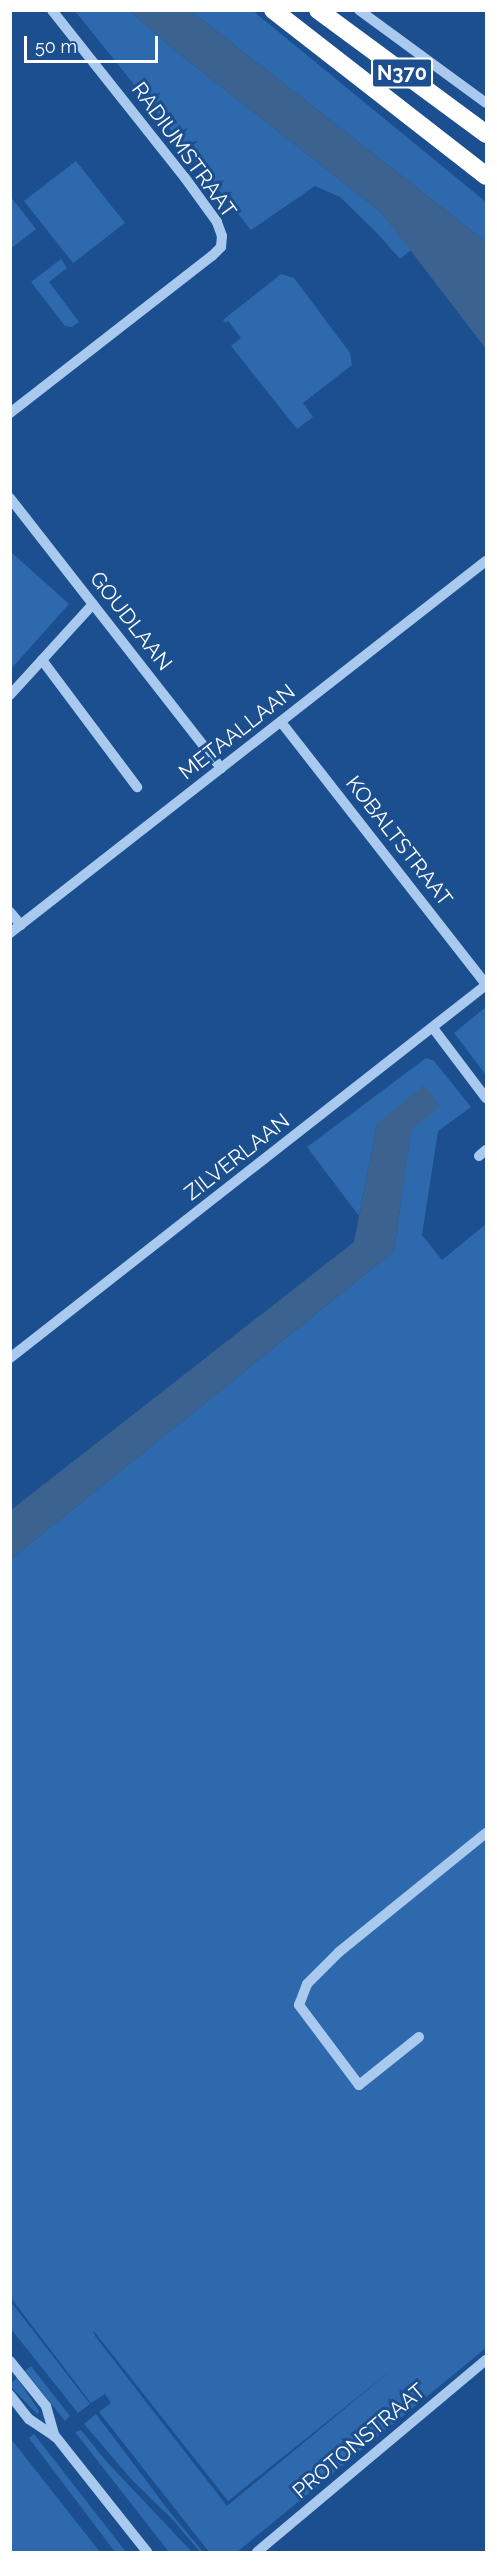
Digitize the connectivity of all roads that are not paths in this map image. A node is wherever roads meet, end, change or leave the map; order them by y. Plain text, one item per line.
1 (52, 10) edge
2 (273, 10) edge
3 (318, 10) edge
4 (359, 10) edge
5 (486, 104) edge
6 (486, 134) edge
7 (486, 176) edge
8 (10, 413) edge
9 (10, 498) edge
10 (486, 561) edge
11 (93, 604) junction
12 (42, 660) junction
13 (10, 695) edge
14 (281, 722) junction
15 (221, 768) junction
16 (137, 787) dead end
17 (10, 912) edge
18 (21, 925) junction
19 (10, 933) edge
20 (486, 984) edge
21 (433, 1028) junction
22 (486, 1098) edge
23 (10, 1358) edge
24 (486, 1833) edge
25 (419, 2037) dead end
26 (486, 2360) edge
27 (10, 2361) edge
28 (10, 2395) edge
29 (56, 2437) junction
30 (147, 2553) edge
31 (257, 2553) edge

1 - 8 street, RADIUMSTRAAT
2 - 7 highway, N370
3 - 6 highway, N370
4 - 5 street
9 - 11 street, GOUDLAAN
10 - 14 street, METAALLAAN
11 - 12 street
11 - 15 street, GOUDLAAN
12 - 13 street
12 - 16 street
14 - 15 street, METAALLAAN
14 - 20 street, KOBALTSTRAAT
15 - 18 street, METAALLAAN
17 - 18 street
18 - 19 street, METAALLAAN
20 - 21 street, ZILVERLAAN
21 - 22 street
21 - 23 street, ZILVERLAAN
24 - 25 street
26 - 31 street, PROTONSTRAAT
27 - 29 street
28 - 29 street
29 - 30 street

